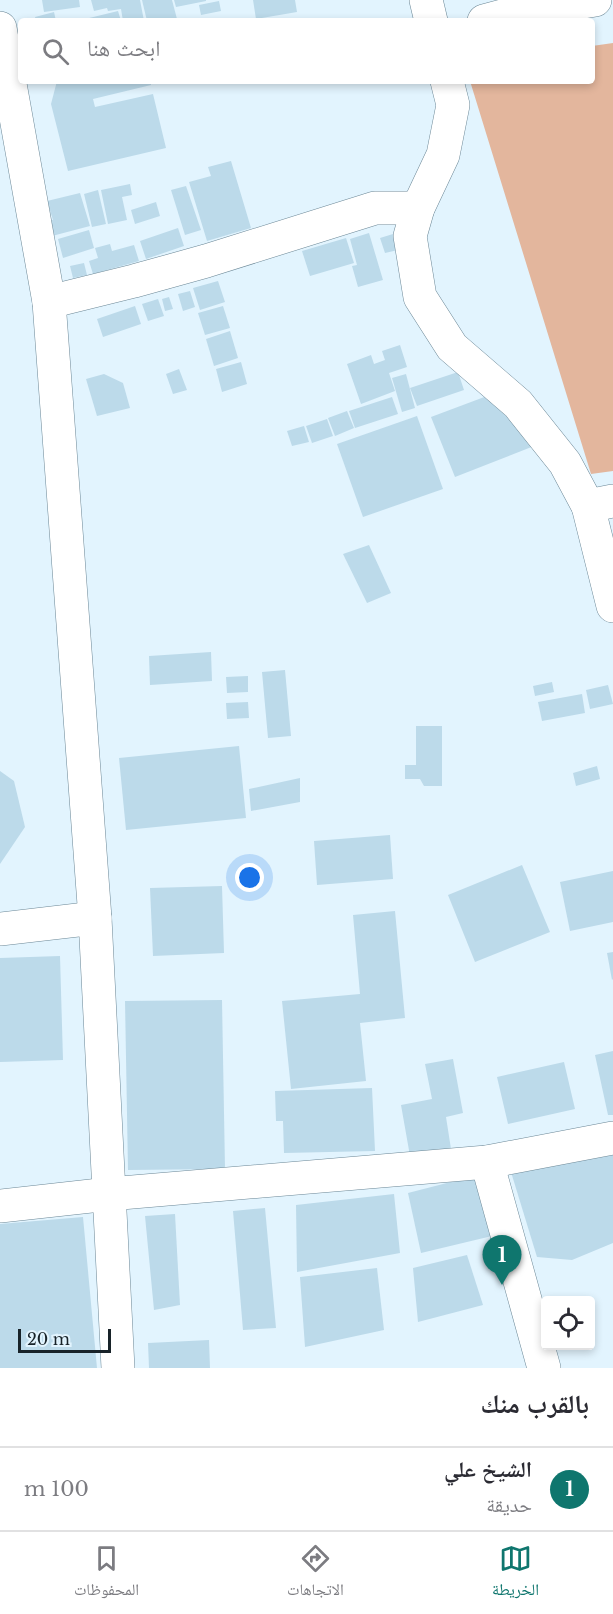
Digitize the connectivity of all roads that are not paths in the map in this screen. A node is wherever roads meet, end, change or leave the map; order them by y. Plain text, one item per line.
1 (426, 0) edge
2 (595, 0) edge
3 (430, 18) edge
4 (495, 18) edge
5 (0, 28) edge
6 (448, 84) edge
7 (418, 208) junction
8 (49, 302) junction
9 (601, 504) edge
10 (613, 606) edge
11 (95, 918) junction
12 (0, 928) edge
13 (613, 1138) edge
14 (487, 1162) junction
15 (109, 1194) junction
16 (0, 1206) edge
17 (118, 1368) edge
18 (544, 1368) edge

1 - 3 street
2 - 4 street
5 - 8 street
6 - 7 street
7 - 8 street
7 - 9 street
8 - 11 street
9 - 10 street
11 - 12 street
11 - 15 street
13 - 14 street
14 - 15 street
14 - 18 street
15 - 16 street
15 - 17 street

